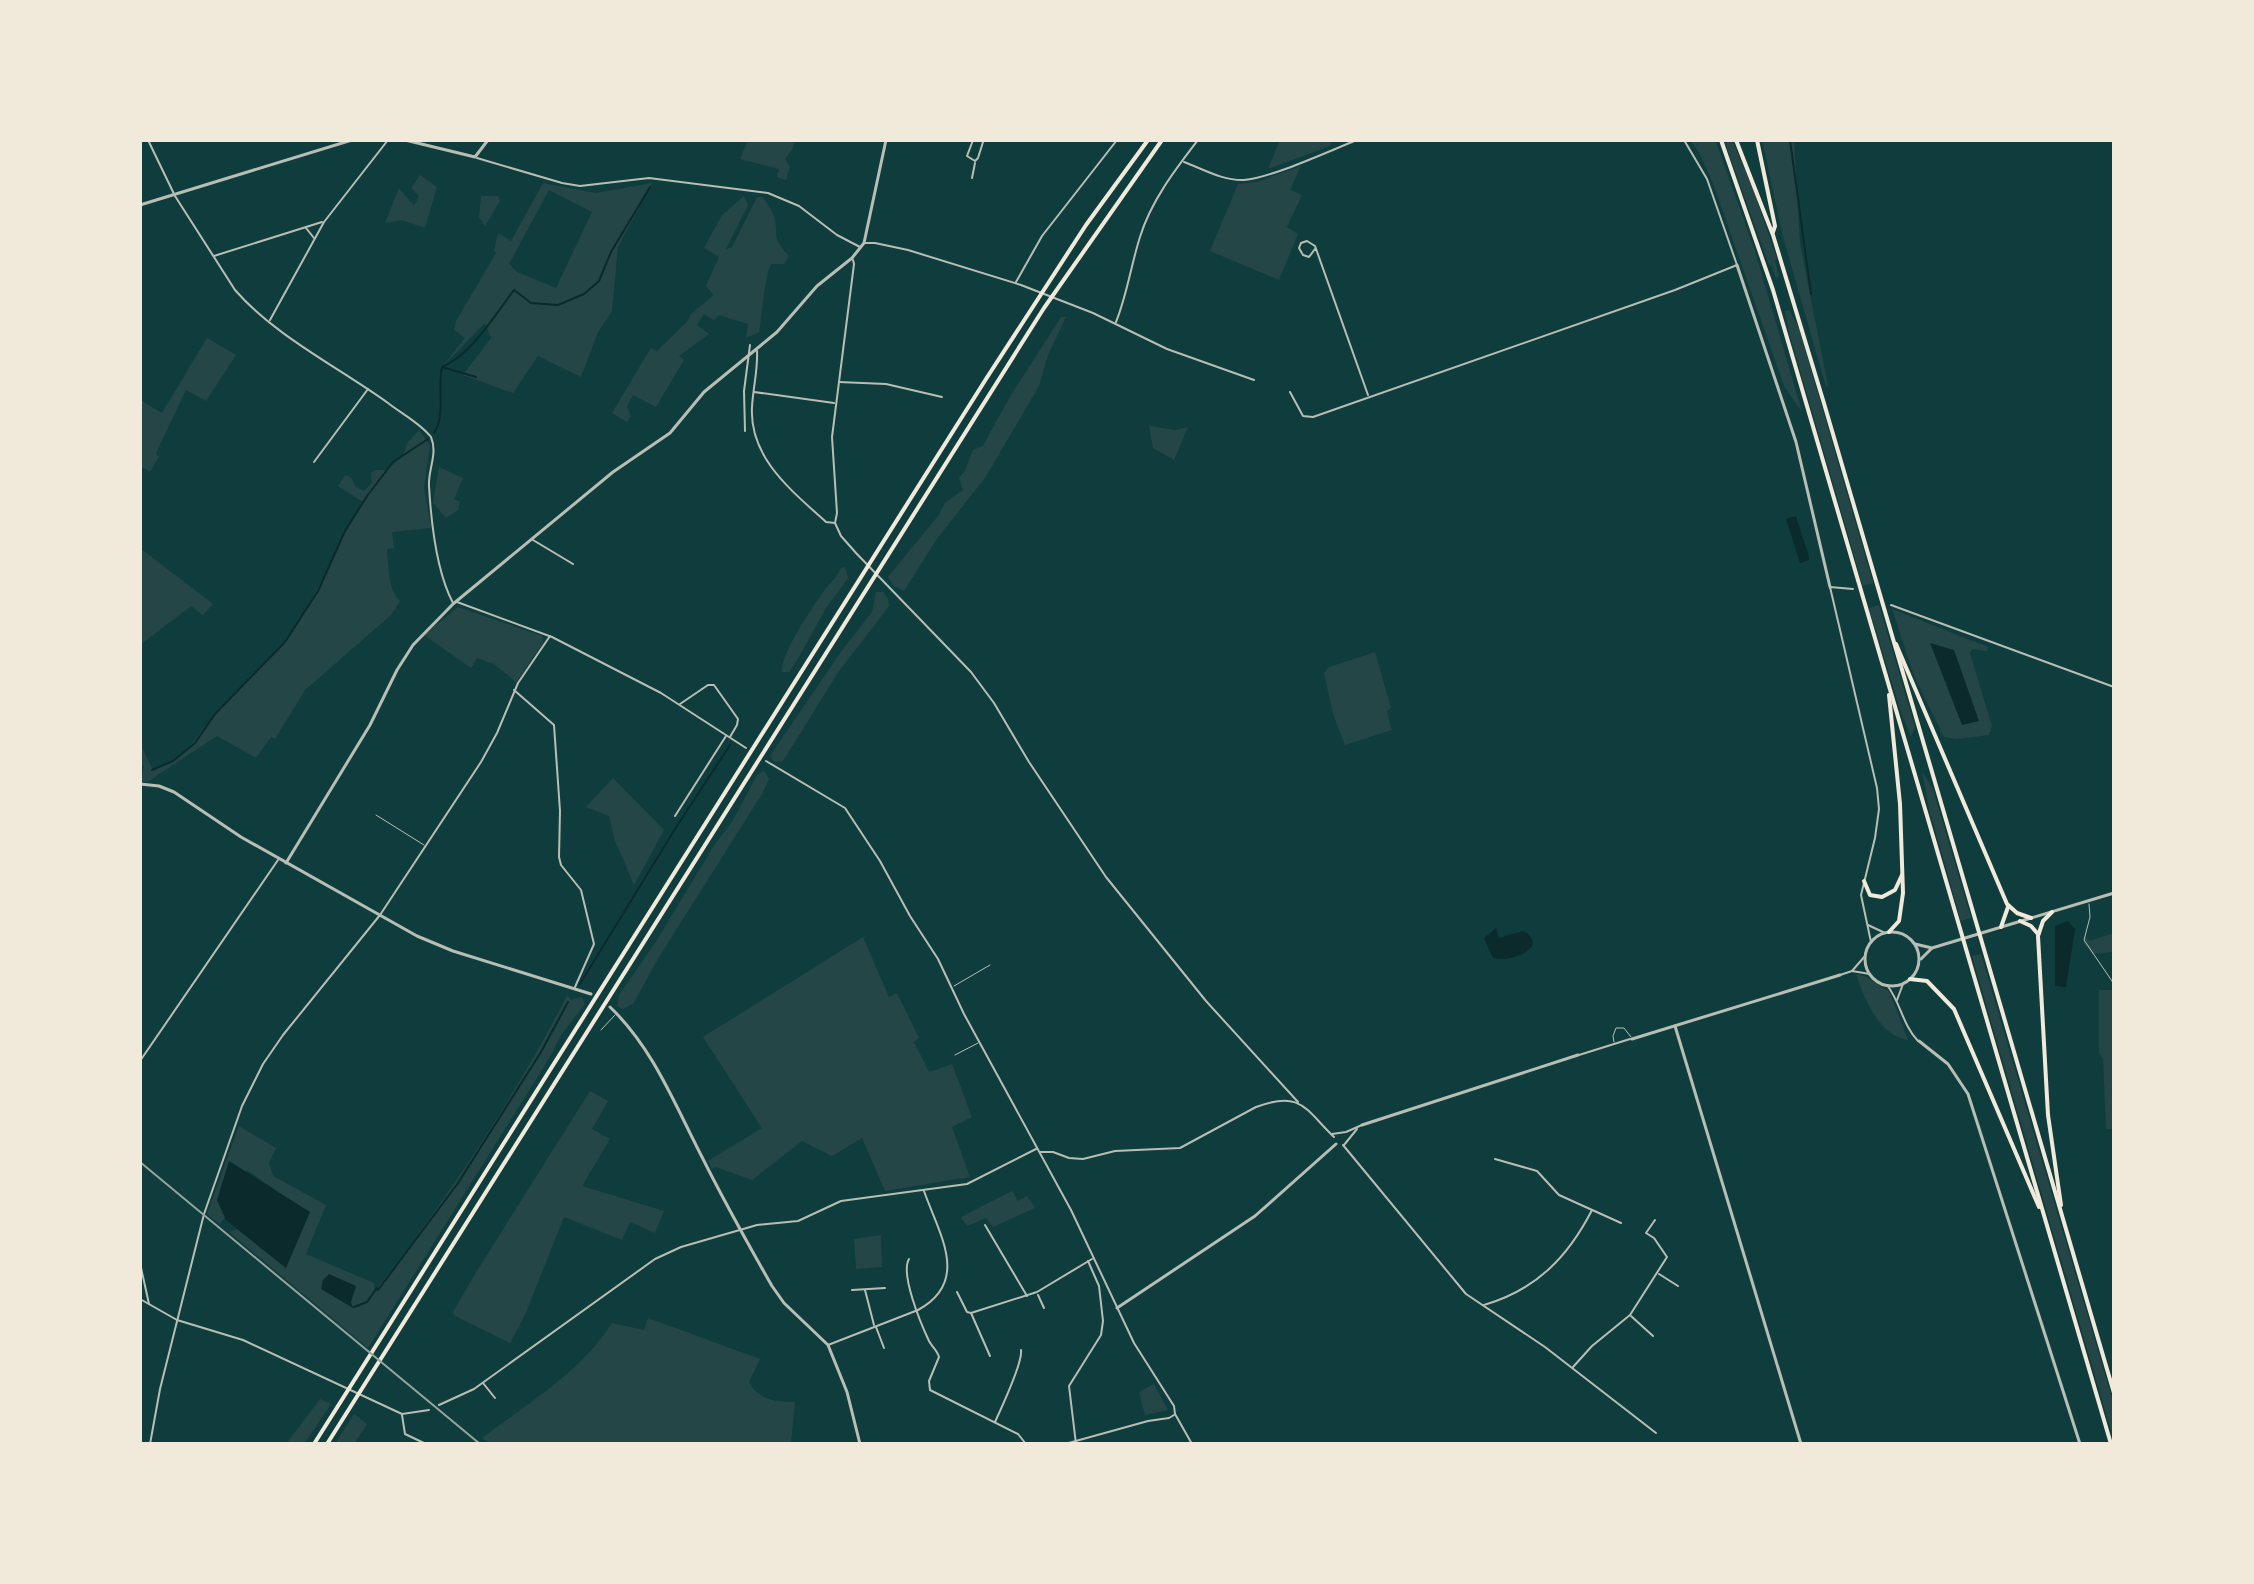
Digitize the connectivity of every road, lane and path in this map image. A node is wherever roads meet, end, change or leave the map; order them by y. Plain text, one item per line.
1 (148, 140) edge
2 (352, 140) edge
3 (388, 140) edge
4 (405, 140) edge
5 (488, 140) edge
6 (886, 140) edge
7 (973, 140) edge
8 (988, 140) edge
9 (1117, 140) edge
10 (1148, 140) edge
11 (1162, 140) edge
12 (1198, 140) edge
13 (1357, 140) edge
14 (1684, 140) edge
15 (1721, 140) edge
16 (1736, 140) edge
17 (1757, 140) edge
18 (981, 141) edge
19 (475, 157) junction
20 (975, 161) junction
21 (1182, 161) junction
22 (972, 178) dead end
23 (175, 196) junction
24 (140, 205) edge
25 (324, 222) junction
26 (305, 227) junction
27 (1773, 235) junction
28 (314, 238) junction
29 (862, 245) junction
30 (1315, 249) dead end
31 (213, 257) junction
32 (852, 258) junction
33 (1737, 265) junction
34 (1015, 284) junction
35 (269, 321) junction
36 (1115, 323) junction
37 (750, 345) dead end
38 (757, 350) junction
39 (747, 358) junction
40 (1254, 380) dead end
41 (838, 382) junction
42 (368, 389) junction
43 (754, 392) junction
44 (1290, 392) dead end
45 (1368, 396) junction
46 (942, 397) dead end
47 (836, 403) junction
48 (745, 431) dead end
49 (314, 462) dead end
50 (835, 523) junction
51 (533, 540) junction
52 (573, 564) dead end
53 (1830, 587) junction
54 (1853, 589) dead end
55 (455, 603) junction
56 (1891, 605) dead end
57 (550, 636) junction
58 (1893, 638) junction
59 (2114, 687) edge
60 (1890, 689) junction
61 (514, 690) junction
62 (679, 705) junction
63 (728, 737) junction
64 (746, 748) dead end
65 (766, 761) dead end
66 (140, 784) edge
67 (376, 815) dead end
68 (675, 816) dead end
69 (424, 845) junction
70 (279, 859) junction
71 (286, 863) junction
72 (1903, 873) junction
73 (1864, 881) junction
74 (2114, 893) edge
75 (2089, 901) junction
76 (2007, 904) junction
77 (2052, 912) junction
78 (380, 915) junction
79 (2031, 918) junction
80 (2020, 921) junction
81 (1867, 924) junction
82 (2001, 927) junction
83 (1887, 933) junction
84 (2038, 936) junction
85 (1871, 942) junction
86 (1915, 944) junction
87 (1932, 948) junction
88 (1865, 956) junction
89 (1919, 963) junction
90 (990, 965) dead end
91 (1852, 971) junction
92 (1870, 974) junction
93 (1840, 975) joint
94 (1910, 979) junction
95 (1903, 984) junction
96 (2114, 984) edge
97 (1887, 985) junction
98 (952, 987) junction
99 (575, 988) junction
100 (591, 994) dead end
101 (1896, 1001) junction
102 (610, 1007) dead end
103 (616, 1013) junction
104 (1675, 1026) junction
105 (601, 1030) dead end
106 (1632, 1039) junction
107 (1919, 1041) joint
108 (980, 1042) junction
109 (1615, 1044) junction
110 (955, 1055) dead end
111 (1578, 1055) joint
112 (140, 1061) edge
113 (1298, 1102) junction
114 (1362, 1125) junction
115 (1346, 1132) junction
116 (1333, 1135) junction
117 (1349, 1137) junction
118 (1336, 1144) junction
119 (1343, 1145) junction
120 (1038, 1151) junction
121 (1495, 1159) dead end
122 (923, 1190) junction
123 (1592, 1210) junction
124 (2043, 1212) junction
125 (2061, 1212) junction
126 (1655, 1220) dead end
127 (1621, 1223) dead end
128 (985, 1225) dead end
129 (741, 1231) junction
130 (1093, 1258) junction
131 (909, 1259) dead end
132 (1088, 1261) junction
133 (140, 1263) edge
134 (1657, 1272) junction
135 (1678, 1286) dead end
136 (885, 1288) dead end
137 (852, 1290) dead end
138 (865, 1290) junction
139 (957, 1292) dead end
140 (1037, 1292) junction
141 (1027, 1296) junction
142 (140, 1299) edge
143 (149, 1304) junction
144 (1483, 1305) junction
145 (1044, 1308) dead end
146 (1117, 1308) junction
147 (918, 1310) junction
148 (971, 1313) junction
149 (1630, 1315) junction
150 (177, 1320) junction
151 (875, 1326) junction
152 (1653, 1336) dead end
153 (828, 1345) junction
154 (884, 1348) dead end
155 (1021, 1350) dead end
156 (990, 1356) dead end
157 (1572, 1368) junction
158 (483, 1383) junction
159 (2114, 1393) edge
160 (495, 1398) dead end
161 (439, 1405) dead end
162 (429, 1410) dead end
163 (402, 1414) junction
164 (1175, 1414) junction
165 (995, 1422) junction
166 (1656, 1433) dead end
167 (1076, 1442) edge
168 (150, 1444) edge
169 (314, 1444) edge
170 (327, 1444) edge
171 (426, 1444) edge
172 (860, 1444) edge
173 (1026, 1444) edge
174 (1065, 1444) edge
175 (1192, 1444) edge
176 (1801, 1444) edge
177 (2080, 1444) edge
178 (2111, 1444) edge

1 - 23 street
2 - 23 street
3 - 25 street
4 - 19 street
5 - 19 street
6 - 29 street
7 - 20 street
8 - 18 street
9 - 34 street
10 - 169 highway
11 - 170 highway
12 - 21 street
13 - 21 street
14 - 33 street
15 - 60 highway
16 - 27 highway
17 - 27 highway
18 - 20 street
19 - 29 street
20 - 22 street
21 - 36 street
23 - 24 street
23 - 31 street
25 - 26 street
25 - 28 street
26 - 28 street
26 - 31 street
27 - 58 highway
28 - 35 street
29 - 32 street
29 - 34 street
30 - 45 street
31 - 35 street
32 - 38 street
32 - 41 street
33 - 45 street
33 - 53 street
34 - 36 street
35 - 42 street
36 - 40 street
37 - 39 street
38 - 39 street
38 - 43 street
39 - 48 street
39 - 51 street
41 - 46 street
41 - 47 street
42 - 49 street
42 - 55 street
43 - 47 street
43 - 50 street
44 - 45 street
47 - 50 street
50 - 113 street
51 - 52 street
51 - 55 street
53 - 54 street
53 - 73 street
55 - 57 street
55 - 71 street
56 - 59 street
57 - 61 street
57 - 62 street
58 - 76 highway
58 - 125 highway
60 - 72 highway
60 - 124 highway
61 - 69 street
61 - 99 street
62 - 63 street
62 - 63 street
63 - 64 street
63 - 68 street
65 - 98 street
66 - 70 street
67 - 69 lane
69 - 78 street
70 - 71 street
70 - 112 street
71 - 78 street
72 - 73 highway
72 - 83 highway
73 - 81 street
74 - 75 street
75 - 77 street
75 - 96 lane
76 - 79 highway
76 - 82 highway
77 - 79 street
77 - 84 highway
78 - 99 street
78 - 150 street
79 - 80 street
80 - 82 street
80 - 84 highway
81 - 83 street
81 - 85 street
82 - 87 street
83 - 85 street
83 - 86 street
84 - 125 highway
85 - 88 street
86 - 87 street
86 - 89 street
87 - 89 street
88 - 91 street
88 - 92 street
89 - 94 street
90 - 98 lane
91 - 92 street
91 - 93 street
92 - 97 street
93 - 104 street
94 - 95 street
94 - 124 highway
95 - 97 street
95 - 101 street
97 - 101 street
98 - 108 street
99 - 100 street
101 - 107 street
102 - 103 street
103 - 105 lane
103 - 129 street
104 - 106 street
104 - 176 street
106 - 109 street
106 - 109 lane
107 - 177 street
108 - 110 lane
108 - 120 street
109 - 111 street
111 - 114 street
113 - 116 street
113 - 120 street
114 - 115 street
114 - 117 street
115 - 116 street
115 - 117 street
116 - 118 street
117 - 119 street
118 - 119 street
118 - 146 street
119 - 144 street
120 - 122 street
120 - 130 street
121 - 123 street
122 - 129 street
122 - 147 street
123 - 127 street
123 - 144 street
124 - 178 highway
125 - 159 highway
126 - 134 street
128 - 141 street
129 - 153 street
129 - 158 street
130 - 132 street
130 - 146 street
131 - 147 street
132 - 140 street
132 - 167 street
133 - 143 street
134 - 135 street
134 - 149 street
136 - 138 street
137 - 138 street
138 - 151 street
139 - 148 street
140 - 141 street
140 - 145 street
141 - 148 street
142 - 143 street
143 - 150 street
144 - 157 street
146 - 164 street
147 - 151 street
147 - 165 street
148 - 156 street
149 - 152 street
149 - 157 street
150 - 163 street
150 - 168 street
151 - 153 street
151 - 154 street
153 - 172 street
155 - 165 street
157 - 166 street
158 - 160 street
158 - 161 street
162 - 163 street
163 - 171 street
164 - 167 street
164 - 175 street
165 - 173 street
167 - 174 street

